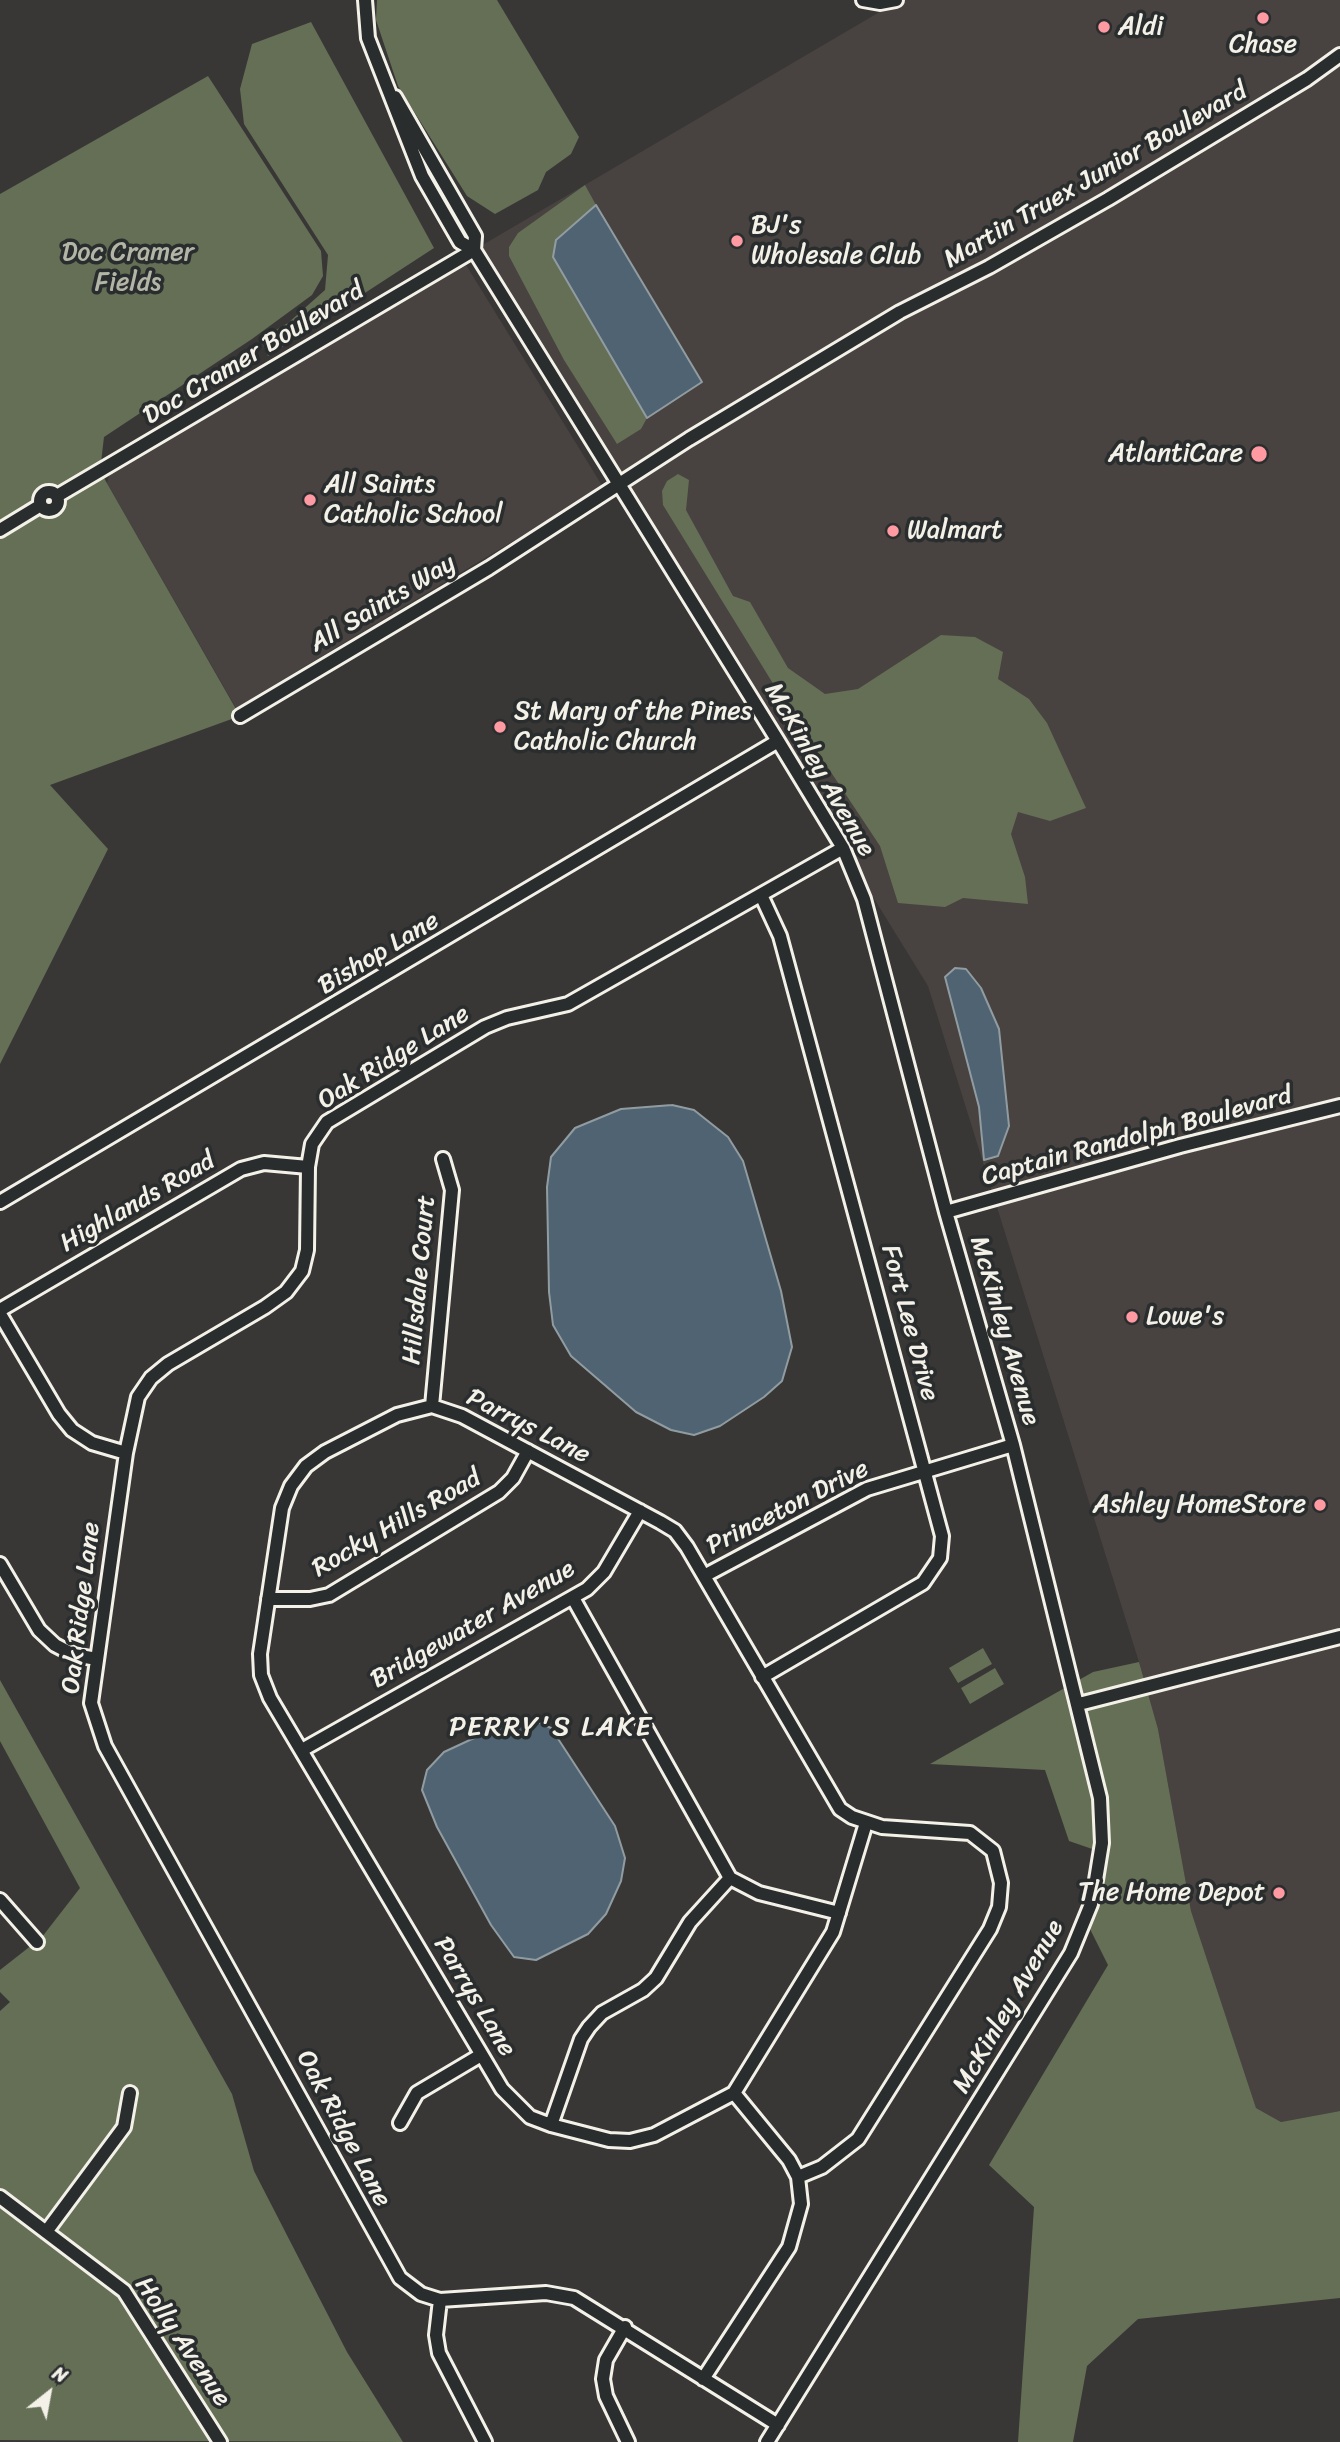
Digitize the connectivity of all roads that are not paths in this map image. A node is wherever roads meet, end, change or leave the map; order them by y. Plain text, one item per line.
1 (365, 0) edge
2 (863, 0) edge
3 (896, 0) edge
4 (1340, 55) edge
5 (1340, 65) edge
6 (1307, 79) junction
7 (474, 250) junction
8 (619, 486) junction
9 (0, 530) edge
10 (240, 716) dead end
11 (778, 741) junction
12 (843, 848) junction
13 (761, 895) junction
14 (1340, 1106) edge
15 (443, 1159) dead end
16 (308, 1167) junction
17 (0, 1202) edge
18 (946, 1212) junction
19 (0, 1312) edge
20 (432, 1406) junction
21 (1013, 1445) junction
22 (528, 1451) junction
23 (126, 1452) junction
24 (926, 1471) junction
25 (640, 1511) junction
26 (0, 1564) edge
27 (704, 1576) junction
28 (573, 1598) junction
29 (268, 1599) junction
30 (1340, 1637) edge
31 (97, 1659) junction
32 (762, 1677) junction
33 (1079, 1704) junction
34 (302, 1750) junction
35 (866, 1823) junction
36 (730, 1878) junction
37 (0, 1900) edge
38 (839, 1913) junction
39 (37, 1942) dead end
40 (481, 2056) junction
41 (130, 2093) dead end
42 (734, 2093) junction
43 (400, 2123) dead end
44 (551, 2126) junction
45 (798, 2177) junction
46 (0, 2197) edge
47 (46, 2232) junction
48 (440, 2300) junction
49 (625, 2327) junction
50 (703, 2379) junction
51 (778, 2425) junction
52 (220, 2442) edge
53 (485, 2442) edge
54 (628, 2442) edge
55 (767, 2442) edge

1 - 7 street, McKinley Avenue
2 - 3 street
4 - 6 street, Martin Truex Junior Boulevard
5 - 6 street, Martin Truex Junior Boulevard
6 - 8 street, Martin Truex Junior Boulevard
7 - 8 street, McKinley Avenue
7 - 9 street, Doc Cramer Boulevard
8 - 10 street, All Saints Way
8 - 11 street, McKinley Avenue
11 - 12 street, McKinley Avenue
11 - 17 street, Bishop Lane
12 - 13 street, Oak Ridge Lane
12 - 18 street, McKinley Avenue
13 - 16 street, Oak Ridge Lane
13 - 24 street, Fort Lee Drive
14 - 18 street, Captain Randolph Boulevard
15 - 20 street, Hillsdale Court
16 - 19 street, Highlands Road
16 - 23 street, Oak Ridge Lane
18 - 21 street, McKinley Avenue
19 - 23 street
20 - 22 street, Parrys Lane
20 - 29 street, Parrys Lane
21 - 24 street, Princeton Drive
21 - 33 street, McKinley Avenue
22 - 25 street, Parrys Lane
22 - 29 street, Rocky Hills Road
23 - 31 street, Oak Ridge Lane
24 - 27 street, Princeton Drive
24 - 32 street, Fort Lee Drive
25 - 27 street, Parrys Lane
25 - 28 street, Bridgewater Avenue
26 - 31 street
27 - 32 street, Parrys Lane
28 - 34 street, Bridgewater Avenue
28 - 36 street
29 - 34 street, Parrys Lane
30 - 33 street
31 - 48 street, Oak Ridge Lane
32 - 35 street, Parrys Lane
33 - 51 street, McKinley Avenue
34 - 40 street, Parrys Lane
35 - 38 street
35 - 45 street, Parrys Lane
36 - 38 street
36 - 44 street
37 - 39 street
38 - 42 street
40 - 43 street
40 - 44 street, Parrys Lane
41 - 47 street
42 - 44 street, Parrys Lane
42 - 45 street
45 - 50 street
46 - 47 street, Holly Avenue
47 - 52 street, Holly Avenue
48 - 49 street, Oak Ridge Lane
48 - 53 street
49 - 50 street, Oak Ridge Lane
49 - 54 street
50 - 51 street, Oak Ridge Lane
51 - 55 street, McKinley Avenue

